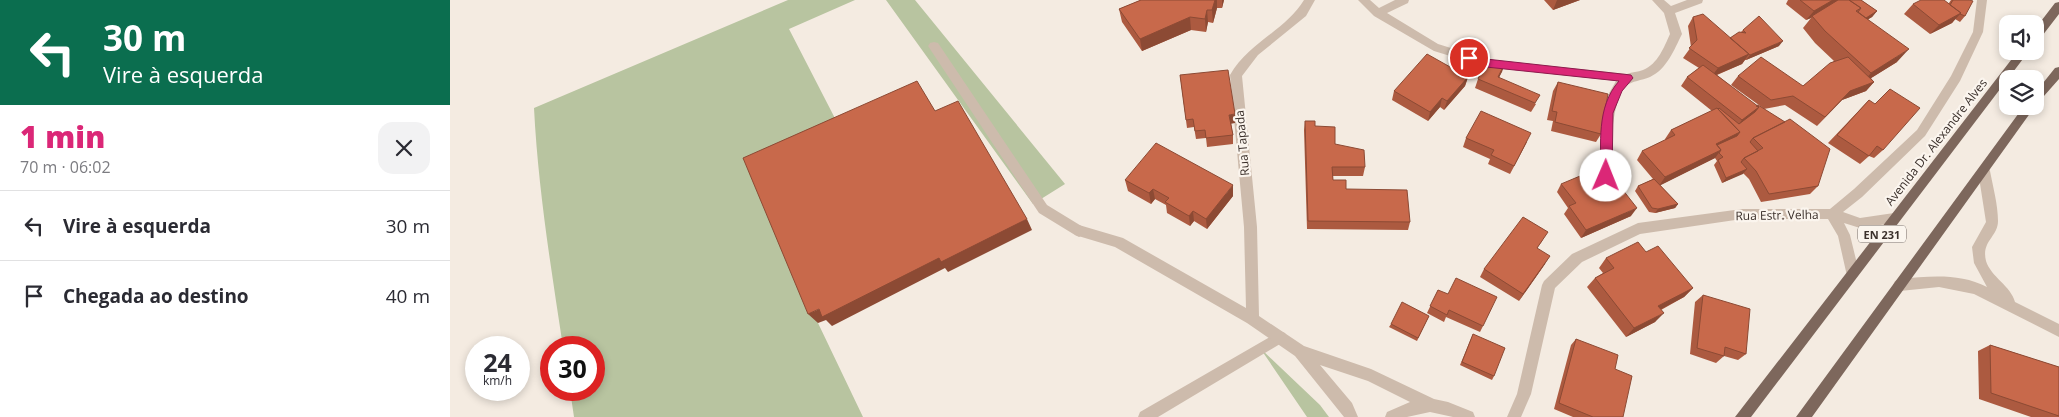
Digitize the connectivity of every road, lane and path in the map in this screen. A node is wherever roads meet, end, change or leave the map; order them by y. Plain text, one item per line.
1 (1310, 0) edge
2 (1363, 0) edge
3 (1404, 0) edge
4 (1657, 0) edge
5 (1698, 0) edge
6 (1982, 0) edge
7 (2059, 6) edge
8 (1669, 10) junction
9 (1378, 13) junction
10 (2044, 25) edge
11 (934, 46) dead end
12 (2017, 60) edge
13 (2059, 71) edge
14 (1627, 78) junction
15 (2044, 90) edge
16 (2024, 115) edge
17 (1984, 171) junction
18 (1616, 191) edge
19 (1832, 214) junction
20 (1894, 218) junction
21 (1852, 272) junction
22 (1900, 285) junction
23 (2014, 307) junction
24 (1252, 318) junction
25 (2059, 331) edge
26 (1280, 337) junction
27 (1300, 351) junction
28 (1430, 404) junction
29 (1145, 417) edge
30 (1351, 417) edge
31 (1392, 417) edge
32 (1468, 417) edge
33 (1514, 417) edge
34 (1742, 417) edge
35 (1803, 417) edge

1 - 24 street, Rua Tapada
2 - 9 street
3 - 9 street
4 - 8 street
5 - 8 street
6 - 19 street, Rua Estr. Velha
7 - 10 main road
8 - 14 street
9 - 14 street
11 - 24 street
12 - 20 main road, Avenida Dr. Alexandre Alves / EN 231
13 - 15 main road
14 - 18 street
16 - 17 main road
17 - 22 main road
17 - 23 street
19 - 20 street
19 - 21 street
19 - 33 street, Rua Estr. Velha
20 - 21 main road, Avenida Dr. Alexandre Alves / EN 231
21 - 34 main road, Avenida Dr. Alexandre Alves / EN 231
22 - 23 street
22 - 35 main road
23 - 25 street
24 - 26 street
26 - 27 street
26 - 29 street
27 - 28 street
27 - 30 street
28 - 31 street
28 - 32 street

